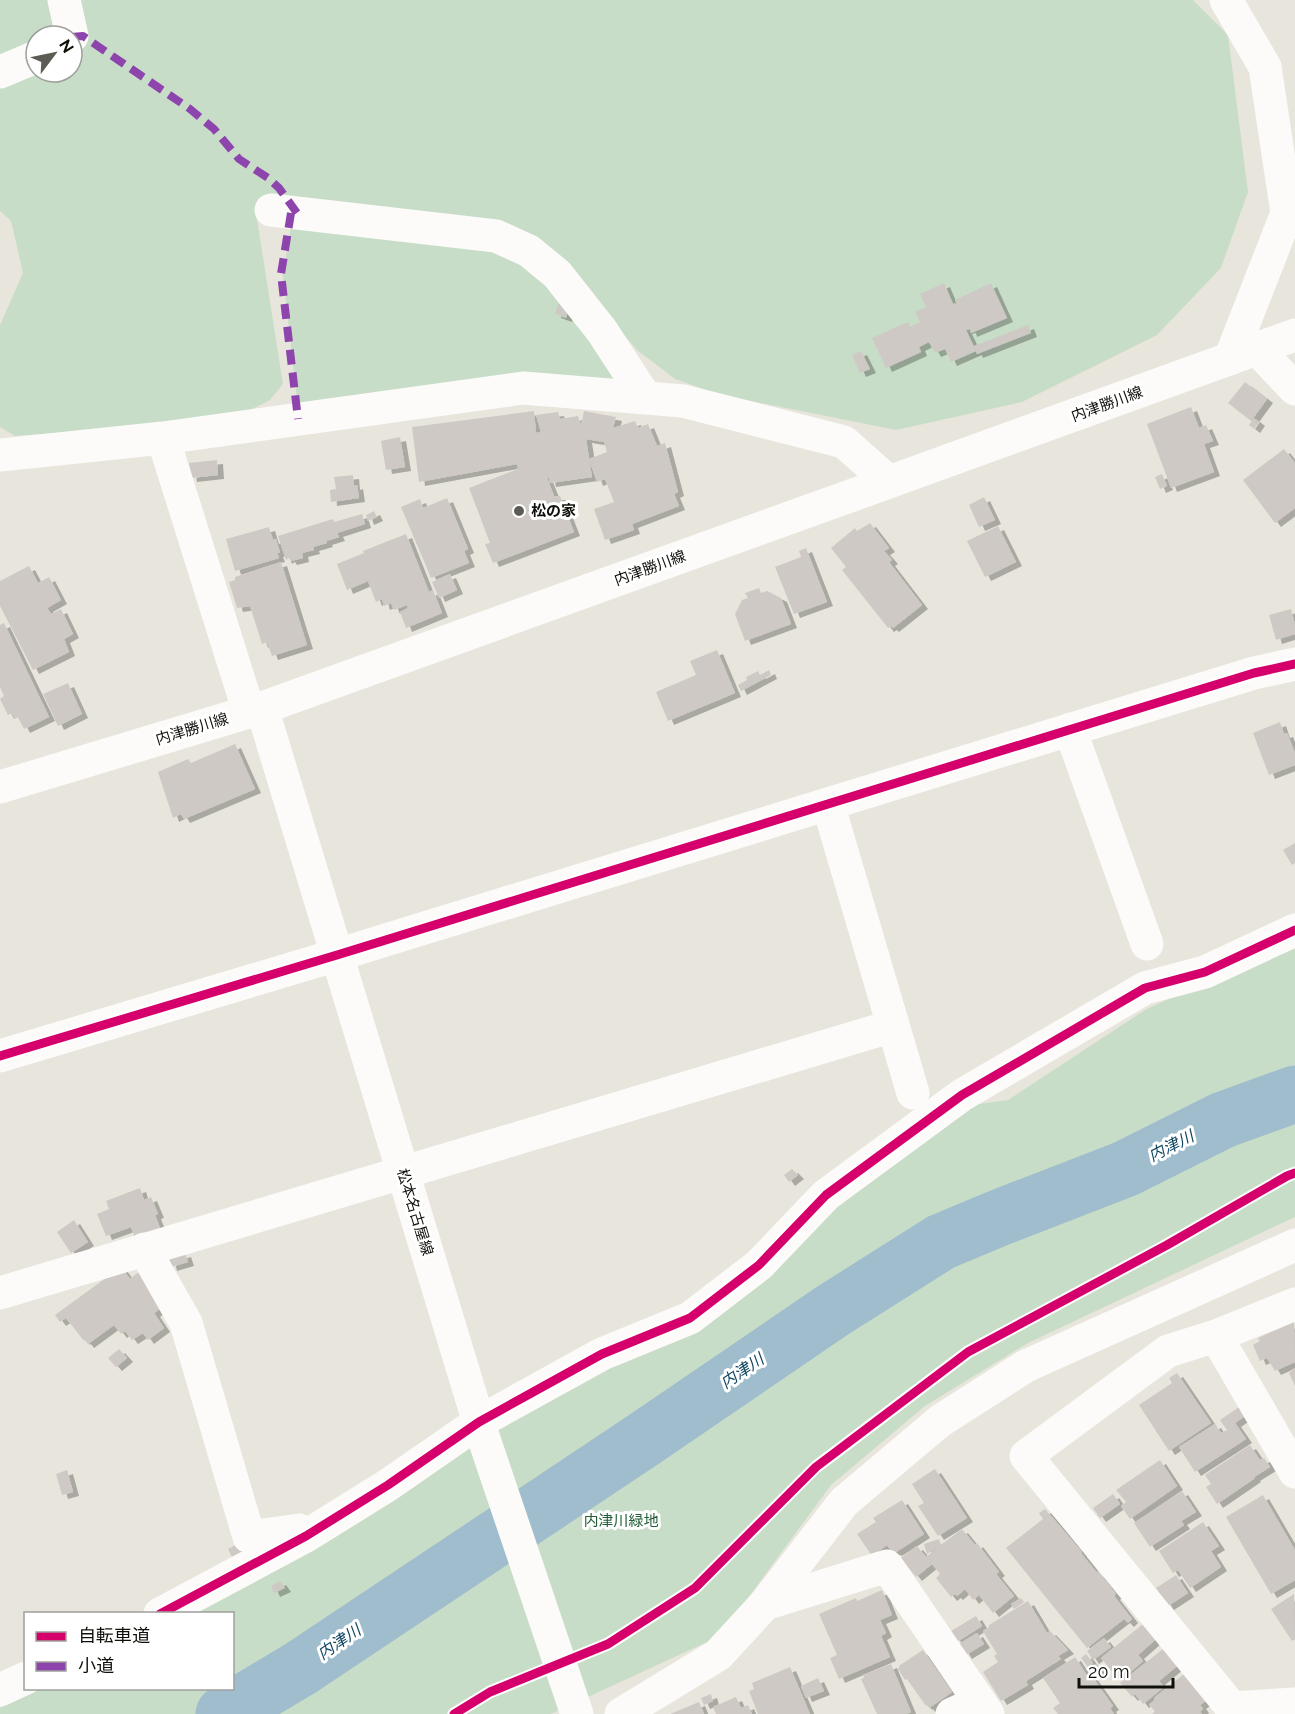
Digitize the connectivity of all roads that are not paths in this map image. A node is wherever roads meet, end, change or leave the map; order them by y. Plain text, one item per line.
1 (64, 0) edge
2 (1226, 0) edge
3 (69, 24) edge
4 (24, 62) edge
5 (0, 72) edge
6 (271, 210) dead end
7 (1295, 334) edge
8 (1243, 354) junction
9 (1295, 389) edge
10 (645, 397) junction
11 (163, 438) junction
12 (0, 455) edge
13 (889, 482) junction
14 (1295, 664) edge
15 (256, 710) junction
16 (1070, 729) junction
17 (0, 787) edge
18 (828, 804) junction
19 (1295, 930) edge
20 (1147, 944) dead end
21 (337, 956) junction
22 (893, 1026) junction
23 (0, 1056) edge
24 (913, 1093) dead end
25 (403, 1172) junction
26 (1295, 1245) edge
27 (144, 1249) junction
28 (0, 1293) edge
29 (1295, 1304) edge
30 (1216, 1336) junction
31 (481, 1429) junction
32 (1295, 1472) edge
33 (306, 1536) junction
34 (765, 1604) junction
35 (164, 1612) edge
36 (24, 1679) edge
37 (0, 1690) edge
38 (1295, 1704) edge
39 (576, 1709) edge
40 (973, 1710) edge
41 (621, 1714) edge

1 - 3 street
2 - 8 street
4 - 5 street
6 - 10 street
7 - 8 street, 内津勝川線
8 - 9 street
8 - 13 street, 内津勝川線
10 - 11 street
10 - 13 street
11 - 12 street
11 - 15 street, 松本名古屋線
13 - 15 street, 内津勝川線
14 - 16 street
15 - 17 street, 内津勝川線
15 - 21 street, 松本名古屋線
16 - 18 street
16 - 20 street
18 - 21 street
18 - 22 street
19 - 31 street
21 - 23 street
21 - 25 street, 松本名古屋線
22 - 24 street
22 - 25 street
25 - 27 street
25 - 31 street, 松本名古屋線
26 - 34 street
27 - 28 street
27 - 33 street
29 - 30 street
30 - 32 street
30 - 38 street
31 - 33 street
31 - 39 street, 松本名古屋線
33 - 35 street
34 - 40 street
34 - 41 street
36 - 37 street

